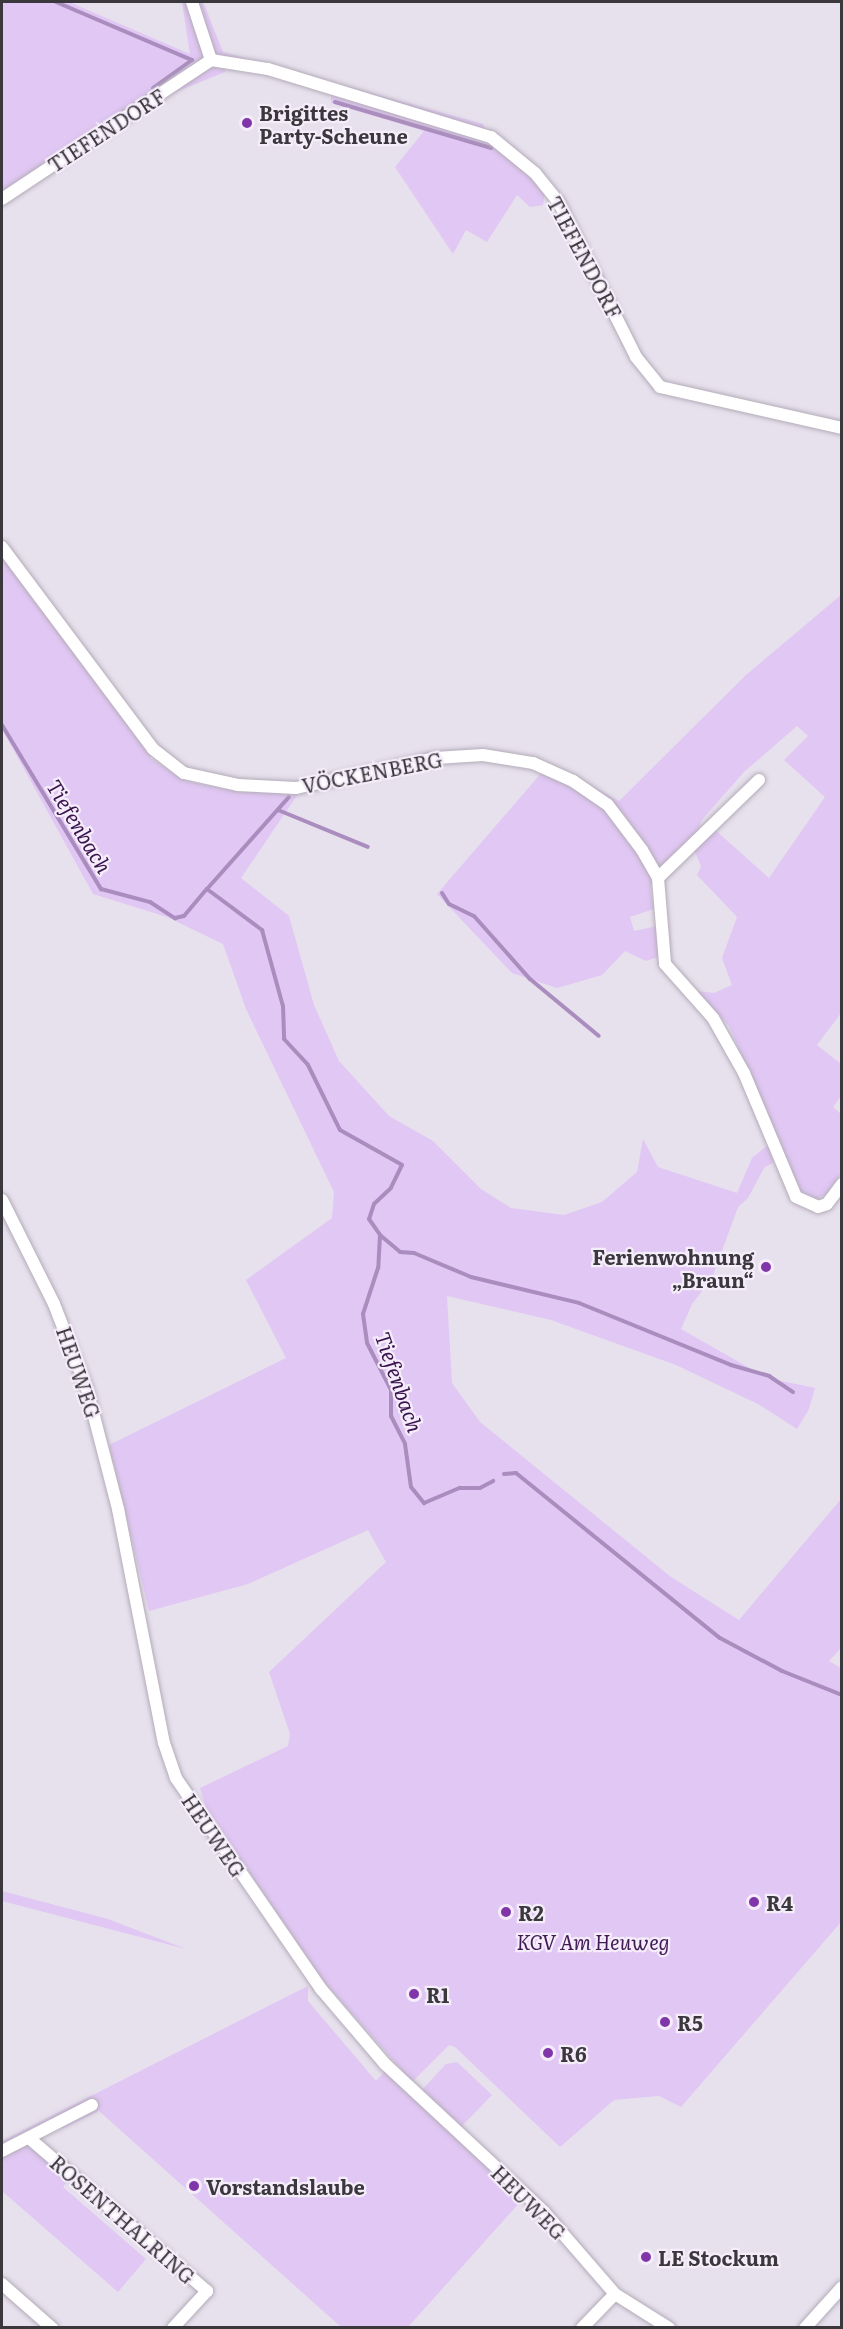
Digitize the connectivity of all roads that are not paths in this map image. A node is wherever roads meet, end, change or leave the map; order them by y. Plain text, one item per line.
1 (192, 2) edge
2 (211, 60) junction
3 (2, 199) edge
4 (842, 428) edge
5 (2, 547) edge
6 (759, 780) dead end
7 (658, 879) junction
8 (842, 1184) edge
9 (2, 1200) edge
10 (92, 2105) dead end
11 (29, 2138) junction
12 (2, 2151) edge
13 (2, 2283) edge
14 (842, 2287) edge
15 (615, 2294) junction
16 (52, 2328) edge
17 (173, 2328) edge
18 (582, 2328) edge
19 (669, 2328) edge
20 (805, 2328) edge

1 - 2 street
2 - 3 street, TIEFENDORF
2 - 4 street, TIEFENDORF
5 - 7 street, VÖCKENBERG
6 - 7 street
7 - 8 street, VÖCKENBERG
9 - 15 street, HEUWEG
10 - 11 street, ROSENTHALRING
11 - 12 street, ROSENTHALRING
11 - 17 street, ROSENTHALRING
13 - 16 street
14 - 20 street
15 - 18 street
15 - 19 street, HEUWEG

